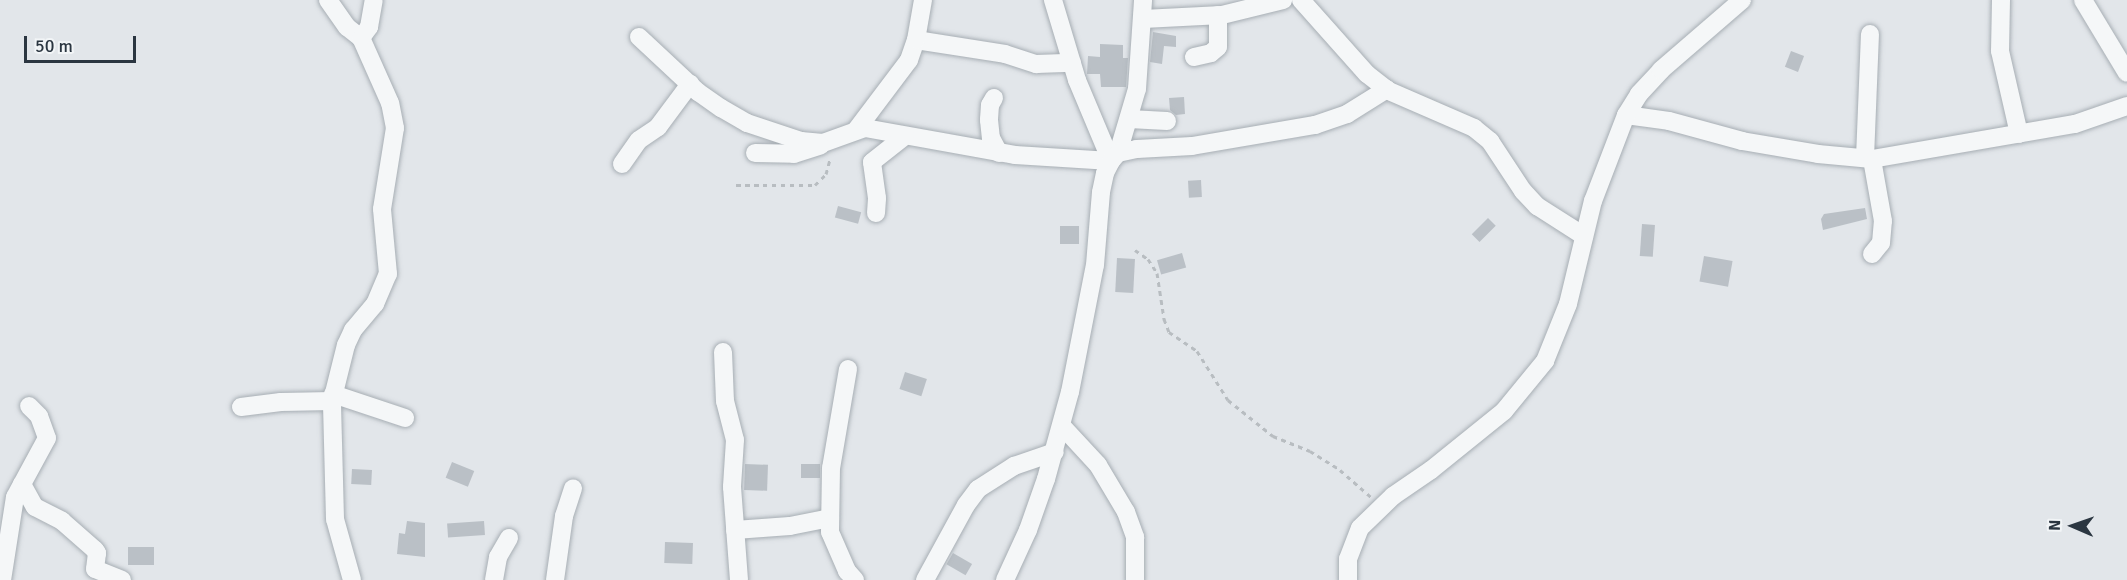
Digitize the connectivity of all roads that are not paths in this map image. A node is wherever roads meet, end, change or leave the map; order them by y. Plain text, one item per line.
1 (328, 0) edge
2 (374, 0) edge
3 (923, 0) edge
4 (1053, 0) edge
5 (1143, 0) edge
6 (1283, 0) edge
7 (1301, 0) edge
8 (1742, 0) edge
9 (2001, 0) edge
10 (2083, 0) edge
11 (1218, 15) junction
12 (1143, 19) junction
13 (1870, 34) dead end
14 (639, 37) dead end
15 (361, 38) junction
16 (916, 40) junction
17 (1194, 57) dead end
18 (1072, 63) junction
19 (2127, 73) edge
20 (690, 84) junction
21 (1387, 89) junction
22 (994, 98) dead end
23 (2127, 106) edge
24 (1626, 115) junction
25 (1129, 119) junction
26 (1167, 121) dead end
27 (857, 129) junction
28 (2019, 134) junction
29 (905, 136) junction
30 (829, 142) junction
31 (755, 153) dead end
32 (999, 153) junction
33 (1114, 157) junction
34 (1868, 158) junction
35 (622, 164) dead end
36 (876, 213) dead end
37 (1584, 236) junction
38 (1872, 254) dead end
39 (723, 352) dead end
40 (848, 369) dead end
41 (333, 397) junction
42 (29, 406) dead end
43 (241, 407) dead end
44 (405, 418) dead end
45 (1062, 426) junction
46 (1055, 452) junction
47 (22, 484) junction
48 (573, 488) dead end
49 (830, 518) junction
50 (735, 530) junction
51 (509, 538) dead end
52 (4, 540) edge
53 (2, 580) edge
54 (122, 580) edge
55 (352, 580) edge
56 (494, 580) edge
57 (555, 580) edge
58 (739, 580) edge
59 (855, 580) edge
60 (925, 580) edge
61 (1005, 580) edge
62 (1135, 580) edge
63 (1348, 580) edge

1 - 15 street
2 - 15 street
3 - 16 street
4 - 18 street
5 - 12 street
6 - 11 street
7 - 21 street
8 - 24 street
9 - 28 street
10 - 19 street
11 - 12 street
11 - 17 street
12 - 25 street
13 - 34 street
14 - 20 street
15 - 41 street
16 - 18 street
16 - 27 street
18 - 33 street
20 - 30 street
20 - 35 street
21 - 33 street
21 - 37 street
22 - 32 street
23 - 28 street
24 - 34 street
24 - 37 street
25 - 26 street
25 - 33 street
27 - 29 street
27 - 30 street
28 - 34 street
29 - 32 street
29 - 36 street
30 - 31 street
32 - 33 street
33 - 45 street
34 - 38 street
37 - 63 street
39 - 50 street
40 - 49 street
41 - 43 street
41 - 44 street
41 - 55 street
42 - 47 street
45 - 46 street
45 - 62 street
46 - 60 street
46 - 61 street
47 - 52 street
47 - 54 street
48 - 57 street
49 - 50 street
49 - 59 street
50 - 58 street
51 - 56 street
52 - 53 street

